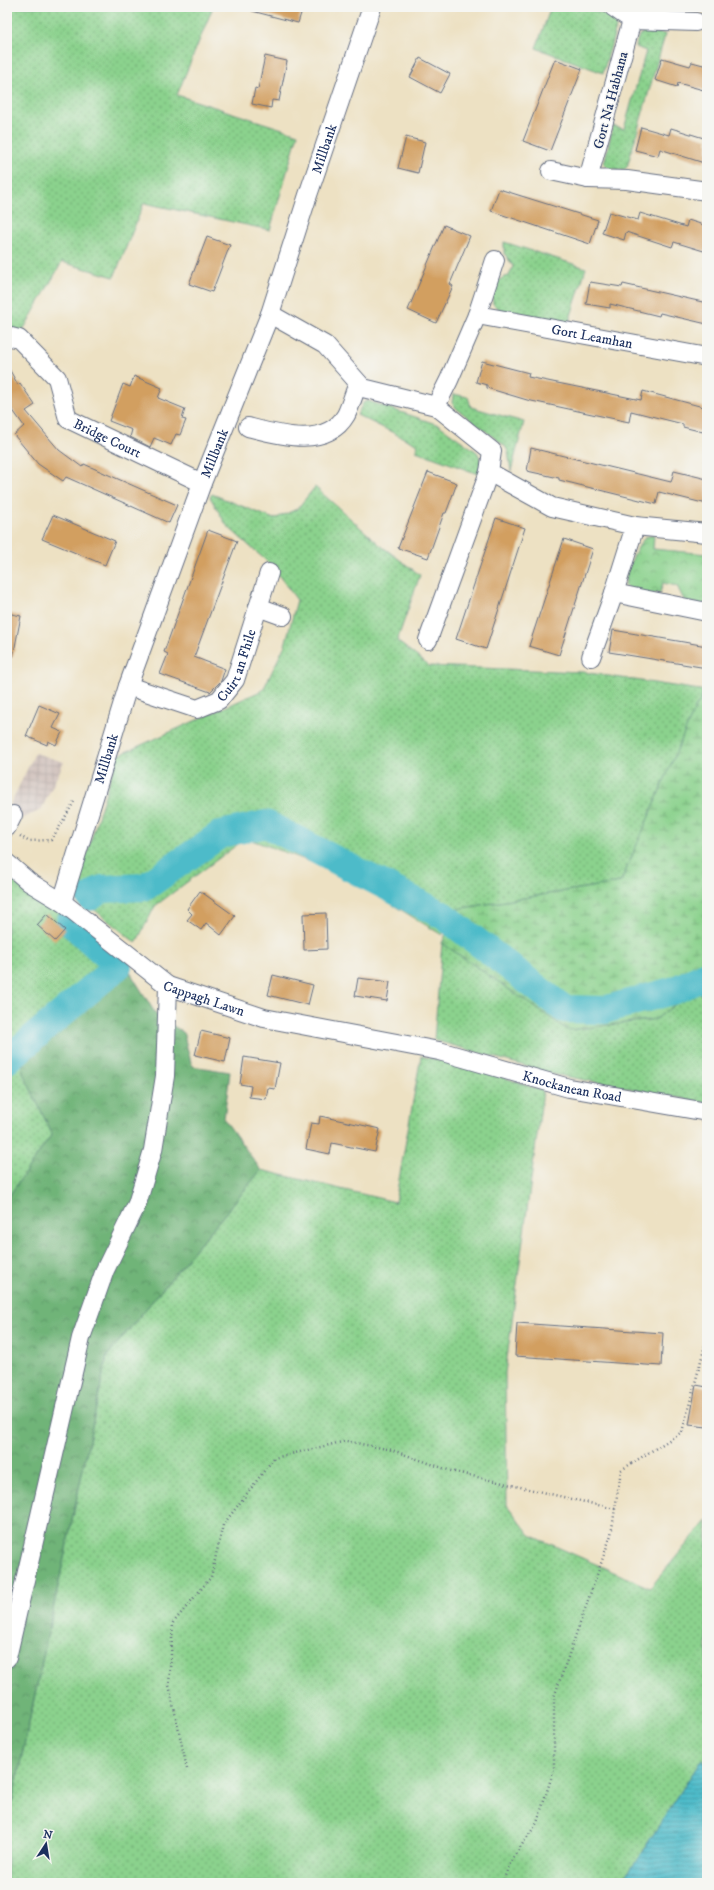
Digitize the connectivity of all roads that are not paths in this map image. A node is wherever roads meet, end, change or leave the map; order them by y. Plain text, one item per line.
1 (372, 7) edge
2 (613, 7) edge
3 (700, 18) edge
4 (632, 20) junction
5 (551, 171) dead end
6 (588, 179) junction
7 (707, 191) edge
8 (495, 260) dead end
9 (270, 314) junction
10 (477, 315) junction
11 (7, 336) edge
12 (707, 357) edge
13 (358, 383) junction
14 (436, 406) junction
15 (248, 427) dead end
16 (489, 472) junction
17 (202, 483) junction
18 (635, 526) junction
19 (707, 533) edge
20 (269, 574) dead end
21 (614, 593) junction
22 (258, 607) junction
23 (707, 612) edge
24 (284, 616) dead end
25 (428, 640) dead end
26 (591, 656) dead end
27 (128, 686) junction
28 (7, 863) edge
29 (62, 902) junction
30 (168, 986) junction
31 (439, 1051) joint
32 (707, 1112) edge
33 (7, 1658) edge

1 - 9 street, Millbank
2 - 4 street
3 - 4 street
4 - 6 street, Gort Na Habhana
5 - 6 street
6 - 7 street
8 - 10 street
9 - 13 street
9 - 17 street, Millbank
10 - 12 street, Gort Leamhan
10 - 14 street
11 - 17 street, Bridge Court
13 - 14 street
13 - 15 street
14 - 16 street
16 - 18 street
16 - 25 street
17 - 27 street, Millbank
18 - 19 street
18 - 21 street
20 - 22 street, Cuirt an Fhile
21 - 23 street
21 - 26 street
22 - 24 street
22 - 27 street, Cuirt an Fhile
27 - 29 street, Millbank
28 - 29 street, Cappagh Lawn
29 - 30 street, Cappagh Lawn
30 - 31 street, Cappagh Lawn
30 - 33 street
31 - 32 street, Knockanean Road

